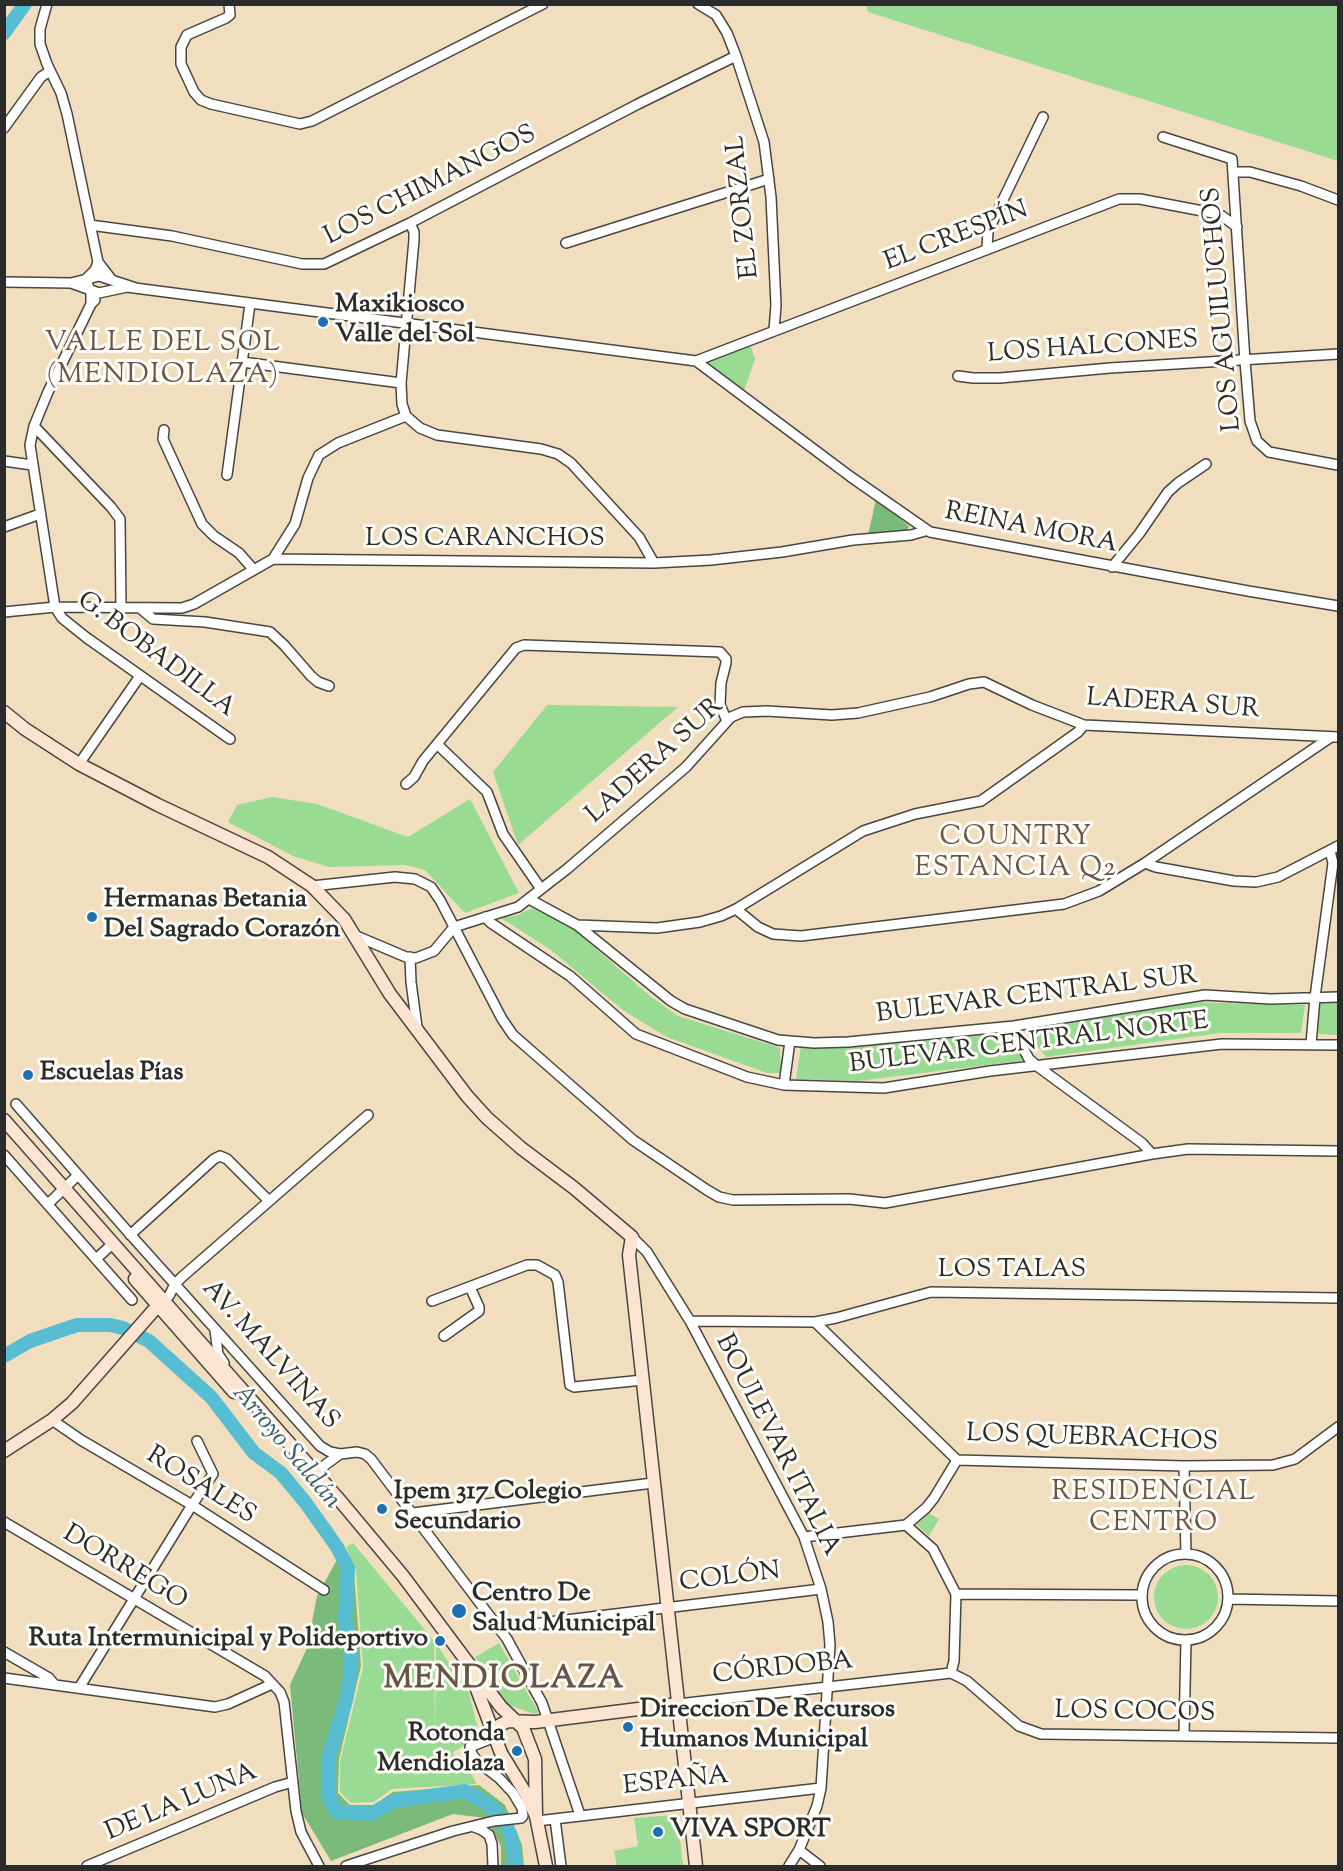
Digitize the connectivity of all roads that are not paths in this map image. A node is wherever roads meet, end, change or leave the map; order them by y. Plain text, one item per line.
1 (46, 4) edge
2 (229, 4) edge
3 (543, 4) edge
4 (698, 4) edge
5 (736, 56) junction
6 (50, 71) junction
7 (1043, 117) dead end
8 (4, 128) edge
9 (1163, 137) dead end
10 (1233, 172) junction
11 (769, 179) junction
12 (1338, 200) edge
13 (410, 223) junction
14 (90, 225) junction
15 (1237, 227) junction
16 (566, 243) dead end
17 (987, 248) junction
18 (98, 262) junction
19 (86, 279) junction
20 (111, 279) junction
21 (4, 282) edge
22 (71, 282) junction
23 (136, 288) junction
24 (90, 290) junction
25 (109, 291) junction
26 (91, 304) junction
27 (250, 304) junction
28 (407, 325) junction
29 (774, 330) junction
30 (1338, 354) edge
31 (696, 361) junction
32 (1245, 361) junction
33 (242, 362) junction
34 (958, 376) dead end
35 (401, 383) junction
36 (406, 416) junction
37 (34, 426) junction
38 (164, 430) dead end
39 (4, 461) edge
40 (1206, 464) dead end
41 (32, 465) junction
42 (1338, 465) edge
43 (227, 475) dead end
44 (40, 514) junction
45 (4, 527) edge
46 (925, 531) junction
47 (273, 559) junction
48 (654, 563) junction
49 (1112, 567) junction
50 (253, 569) junction
51 (1338, 606) edge
52 (55, 607) junction
53 (121, 609) junction
54 (141, 609) junction
55 (4, 612) edge
56 (140, 676) junction
57 (329, 686) dead end
58 (4, 712) edge
59 (727, 721) junction
60 (1084, 725) junction
61 (1335, 737) edge
62 (230, 739) dead end
63 (438, 745) junction
64 (79, 764) junction
65 (406, 783) dead end
66 (1334, 849) edge
67 (1144, 863) junction
68 (312, 886) junction
69 (541, 889) junction
70 (529, 899) junction
71 (736, 909) junction
72 (485, 917) junction
73 (577, 926) junction
74 (454, 927) junction
75 (354, 935) junction
76 (410, 957) junction
77 (1315, 997) junction
78 (1338, 998) edge
79 (1014, 1026) junction
80 (417, 1029) junction
81 (790, 1041) junction
82 (1311, 1044) junction
83 (1338, 1045) edge
84 (1037, 1066) junction
85 (784, 1085) junction
86 (16, 1104) dead end
87 (368, 1115) dead end
88 (4, 1120) edge
89 (4, 1132) edge
90 (1338, 1151) edge
91 (1152, 1154) junction
92 (4, 1155) edge
93 (78, 1175) junction
94 (61, 1191) junction
95 (269, 1201) junction
96 (48, 1204) junction
97 (130, 1235) junction
98 (632, 1237) junction
99 (108, 1248) junction
100 (96, 1259) junction
101 (175, 1284) junction
102 (470, 1287) junction
103 (1338, 1298) edge
104 (132, 1300) dead end
105 (432, 1301) dead end
106 (161, 1303) junction
107 (690, 1321) junction
108 (815, 1322) junction
109 (215, 1330) junction
110 (444, 1336) dead end
111 (643, 1380) junction
112 (267, 1416) junction
113 (52, 1420) junction
114 (1338, 1427) edge
115 (197, 1441) dead end
116 (4, 1451) edge
117 (340, 1454) junction
118 (957, 1461) junction
119 (1184, 1466) junction
120 (318, 1476) junction
121 (653, 1483) junction
122 (192, 1505) junction
123 (413, 1513) junction
124 (4, 1522) edge
125 (906, 1525) junction
126 (804, 1537) junction
127 (1186, 1554) junction
128 (409, 1587) junction
129 (821, 1588) junction
130 (324, 1590) dead end
131 (956, 1594) junction
132 (1141, 1595) junction
133 (135, 1599) junction
134 (1228, 1599) junction
135 (1338, 1601) edge
136 (667, 1609) junction
137 (500, 1628) junction
138 (1186, 1640) junction
139 (4, 1652) edge
140 (464, 1659) junction
141 (951, 1673) junction
142 (4, 1678) edge
143 (54, 1684) junction
144 (272, 1684) junction
145 (79, 1688) junction
146 (828, 1688) junction
147 (678, 1704) junction
148 (549, 1719) junction
149 (517, 1722) junction
150 (495, 1735) junction
151 (1184, 1736) junction
152 (1338, 1738) edge
153 (534, 1756) junction
154 (511, 1772) junction
155 (293, 1782) junction
156 (821, 1788) junction
157 (688, 1803) junction
158 (580, 1815) junction
159 (536, 1819) junction
160 (555, 1819) junction
161 (472, 1826) junction
162 (799, 1850) junction
163 (87, 1866) edge
164 (319, 1866) edge
165 (346, 1866) edge
166 (493, 1866) edge
167 (546, 1866) edge
168 (561, 1866) edge
169 (696, 1866) edge
170 (789, 1866) edge
171 (820, 1866) edge

1 - 6 street
2 - 3 street
4 - 5 street, EL ZORZAL
5 - 11 street, EL ZORZAL
5 - 13 street, LOS CHIMANGOS
6 - 8 street
6 - 14 street
7 - 17 street
9 - 10 street, LOS AGUILUCHOS
10 - 12 street
10 - 15 street, LOS AGUILUCHOS
11 - 16 street
11 - 29 street, EL ZORZAL
13 - 14 street, LOS CHIMANGOS
13 - 28 street
14 - 18 street
15 - 17 street, EL CRESPÍN
15 - 32 street, LOS AGUILUCHOS
17 - 29 street, EL CRESPÍN
18 - 19 street
18 - 20 street
19 - 20 street
19 - 22 street
19 - 24 street
20 - 23 street
20 - 25 street
21 - 22 street
22 - 24 street
23 - 25 street
23 - 27 street
24 - 25 street
24 - 26 street
25 - 26 street
26 - 37 street
27 - 28 street
27 - 33 street
28 - 31 street
28 - 35 street
29 - 31 street, EL CRESPÍN
30 - 32 street, LOS HALCONES
31 - 46 street, REINA MORA
32 - 34 street, LOS HALCONES
32 - 42 street, LOS AGUILUCHOS
33 - 35 street
33 - 43 street
35 - 36 street
36 - 47 street
36 - 48 street
37 - 41 street
37 - 53 street
38 - 50 street
39 - 41 street
40 - 49 street
41 - 44 street
44 - 45 street
44 - 52 street
46 - 48 street, LOS CARANCHOS
46 - 49 street, REINA MORA
47 - 48 street, LOS CARANCHOS
47 - 50 street, LOS CARANCHOS
49 - 51 street, REINA MORA
50 - 54 street, LOS CARANCHOS
52 - 53 street, LOS CARANCHOS
52 - 55 street, LOS CARANCHOS
52 - 56 street, G. BOBADILLA
53 - 54 street, LOS CARANCHOS
54 - 57 street
56 - 62 street, G. BOBADILLA
56 - 64 street
58 - 64 street
59 - 60 street, LADERA SUR
59 - 63 street
59 - 69 street, LADERA SUR
60 - 61 street, LADERA SUR
60 - 71 street
61 - 67 street
63 - 65 street
63 - 69 street
64 - 68 street
66 - 67 street
66 - 77 street
67 - 71 street
68 - 74 street
68 - 75 street
69 - 70 street, LADERA SUR
70 - 72 street, LADERA SUR
70 - 73 street, BULEVAR CENTRAL SUR
71 - 73 street
72 - 74 street, LADERA SUR
72 - 85 street, BULEVAR CENTRAL NORTE
73 - 81 street, BULEVAR CENTRAL SUR
74 - 76 street
74 - 91 street
75 - 76 street
75 - 80 street
76 - 80 street
77 - 78 street, BULEVAR CENTRAL SUR
77 - 79 street, BULEVAR CENTRAL SUR
77 - 82 street
79 - 81 street, BULEVAR CENTRAL SUR
79 - 84 street
80 - 98 street
81 - 85 street
82 - 83 street, BULEVAR CENTRAL NORTE
82 - 84 street, BULEVAR CENTRAL NORTE
84 - 85 street, BULEVAR CENTRAL NORTE
84 - 91 street
86 - 93 street, AV. MALVINAS
87 - 95 street
88 - 94 street
89 - 94 street
90 - 91 street
92 - 96 street
93 - 94 street
93 - 97 street, AV. MALVINAS
94 - 96 street
94 - 99 street
94 - 106 street
95 - 97 street
95 - 101 street
96 - 100 street
97 - 101 street, AV. MALVINAS
98 - 107 street, BOULEVAR ITALIA
98 - 111 street
99 - 100 street
99 - 106 street
100 - 104 street
101 - 106 street
101 - 109 street, AV. MALVINAS
102 - 105 street
102 - 110 street
102 - 111 street
103 - 108 street, LOS TALAS
106 - 112 street
106 - 113 street
106 - 128 street
107 - 108 street, LOS TALAS
107 - 126 street, BOULEVAR ITALIA
108 - 118 street, LOS QUEBRACHOS
109 - 112 street
109 - 117 street, AV. MALVINAS
111 - 121 street
112 - 120 street
113 - 116 street
113 - 122 street, ROSALES
114 - 119 street, LOS QUEBRACHOS
115 - 122 street
117 - 120 street
117 - 123 street, AV. MALVINAS
118 - 119 street, LOS QUEBRACHOS
118 - 125 street
119 - 127 street
120 - 128 street
121 - 123 street
121 - 136 street
122 - 130 street, ROSALES
122 - 133 street
123 - 137 street, AV. MALVINAS
124 - 133 street, DORREGO
125 - 126 street
125 - 131 street
126 - 129 street, BOULEVAR ITALIA
127 - 132 street
127 - 134 street
128 - 140 street
129 - 136 street, COLÓN
129 - 146 street, BOULEVAR ITALIA
131 - 132 street
131 - 141 street
132 - 138 street
133 - 144 street, DORREGO
133 - 145 street
134 - 135 street
134 - 138 street
136 - 137 street, COLÓN
136 - 147 street
137 - 148 street, AV. MALVINAS
138 - 151 street
139 - 143 street
140 - 149 street
140 - 150 street
141 - 146 street, CÓRDOBA
141 - 151 street, LOS COCOS
142 - 143 street
143 - 145 street
144 - 145 street
144 - 155 street, DORREGO
146 - 147 street, CÓRDOBA
146 - 156 street, BOULEVAR ITALIA
147 - 148 street, CÓRDOBA
147 - 157 street
148 - 149 street, CÓRDOBA
148 - 153 street
148 - 158 street, AV. MALVINAS
149 - 150 street, CÓRDOBA
149 - 153 street
150 - 154 street
150 - 161 street
151 - 152 street, LOS COCOS
153 - 154 street
153 - 159 street
154 - 159 street
155 - 163 street, DE LA LUNA
155 - 164 street, DORREGO
156 - 157 street, ESPAÑA
156 - 162 street, BOULEVAR ITALIA
157 - 158 street, ESPAÑA
157 - 169 street
158 - 160 street, ESPAÑA
159 - 160 street, ESPAÑA
159 - 167 street
160 - 168 street
161 - 165 street
161 - 166 street
162 - 170 street, BOULEVAR ITALIA
162 - 171 street

